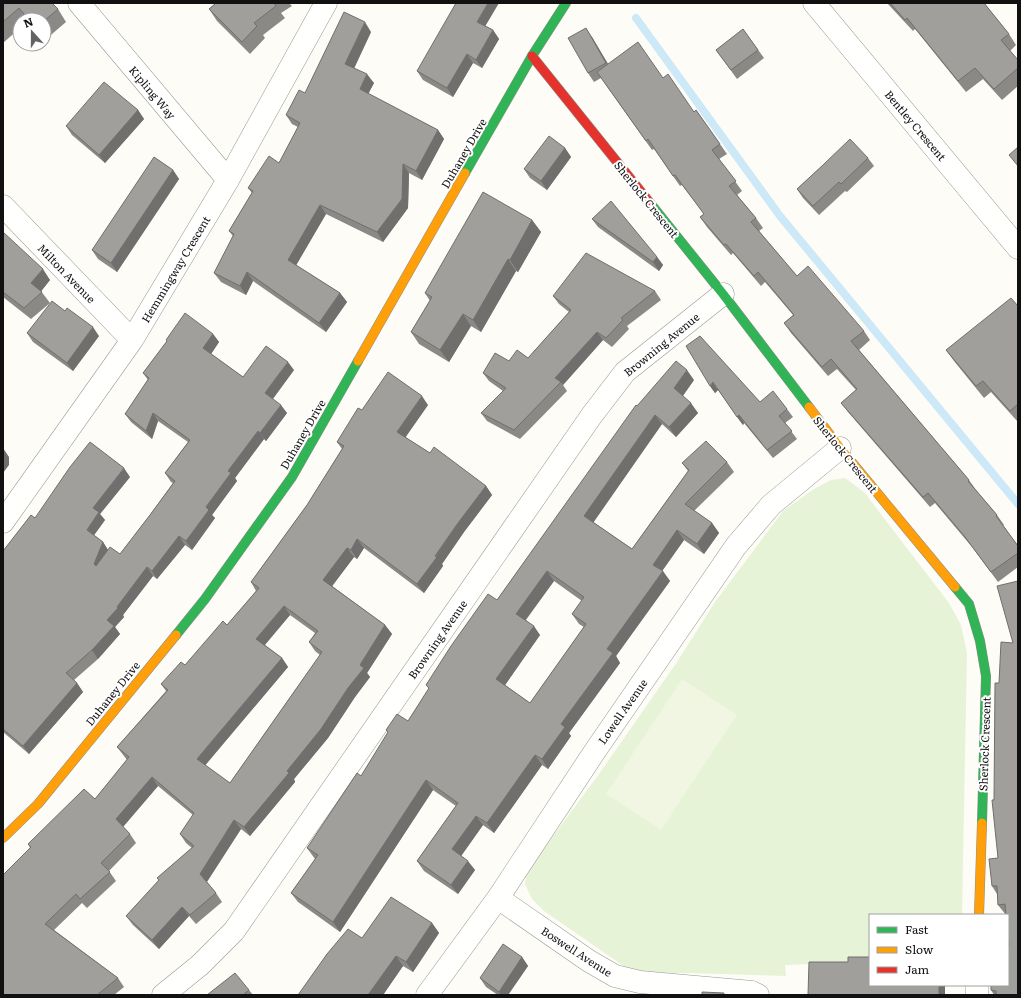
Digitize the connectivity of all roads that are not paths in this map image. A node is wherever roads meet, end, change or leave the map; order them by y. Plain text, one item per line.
1 (79, 3) edge
2 (326, 3) edge
3 (566, 3) edge
4 (814, 3) edge
5 (532, 56) junction
6 (228, 180) junction
7 (3, 206) edge
8 (1018, 248) edge
9 (723, 294) junction
10 (132, 340) junction
11 (840, 448) junction
12 (3, 522) edge
13 (3, 838) edge
14 (498, 898) junction
15 (979, 914) edge
16 (163, 995) edge
17 (427, 995) edge
18 (758, 995) edge

1 - 6 street, Kipling Way
2 - 6 street, Hemmingway Crescent
3 - 5 street, Duhaney Drive
4 - 8 street, Bentley Crescent
5 - 9 street, Sherlock Crescent
5 - 13 street, Duhaney Drive
6 - 10 street, Hemmingway Crescent
7 - 10 street, Milton Avenue
9 - 11 street, Sherlock Crescent
9 - 16 street, Browning Avenue
10 - 12 street, Hemmingway Crescent
11 - 14 street, Lowell Avenue
11 - 15 street, Sherlock Crescent
14 - 17 street, Lowell Avenue
14 - 18 street, Boswell Avenue

